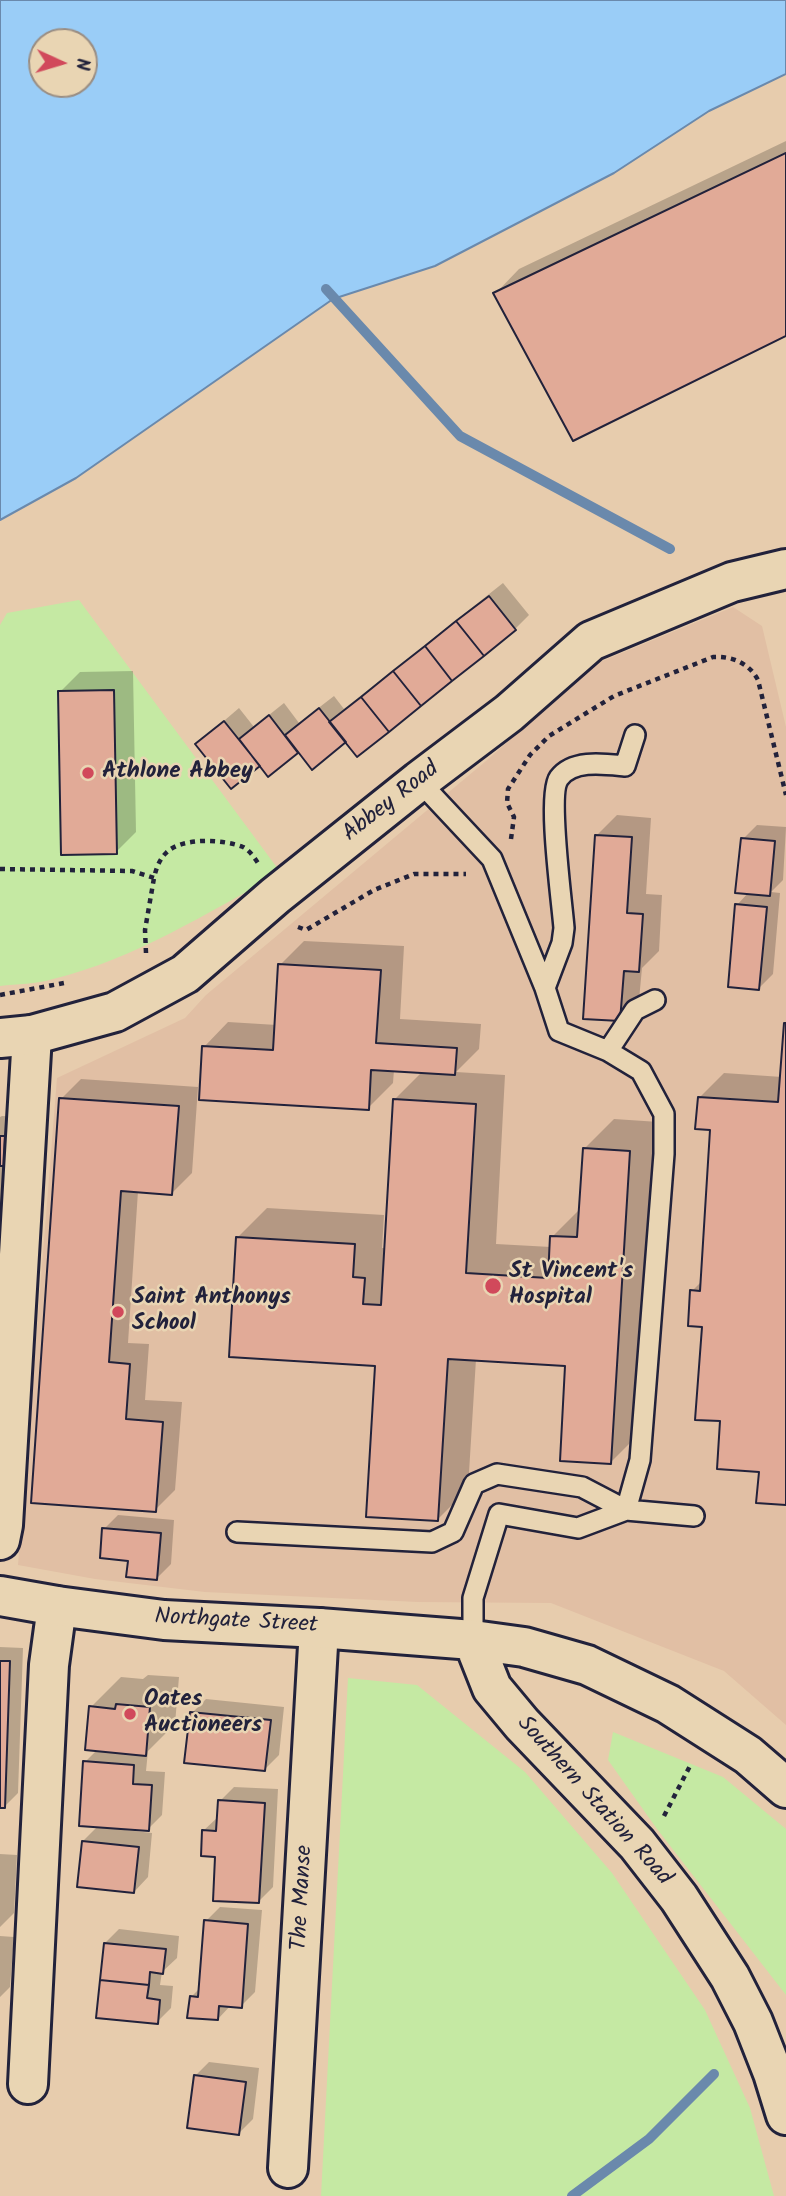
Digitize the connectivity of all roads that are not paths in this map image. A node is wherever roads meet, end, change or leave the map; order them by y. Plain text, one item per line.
1 (786, 569) edge
2 (635, 735) dead end
3 (419, 781) junction
4 (545, 988) junction
5 (655, 1000) dead end
6 (16, 1036) edge
7 (608, 1051) junction
8 (626, 1510) junction
9 (694, 1516) dead end
10 (237, 1532) dead end
11 (0, 1540) edge
12 (0, 1595) edge
13 (58, 1606) junction
14 (319, 1628) junction
15 (473, 1640) junction
16 (786, 1788) edge
17 (28, 2084) dead end
18 (786, 2115) edge
19 (288, 2168) dead end

1 - 3 street, Abbey Road
2 - 4 lane
3 - 4 lane
3 - 6 street, Abbey Road
4 - 7 lane
5 - 7 lane
6 - 11 street
7 - 8 lane
8 - 9 lane
8 - 10 lane
8 - 15 lane
12 - 13 street, Northgate Street
13 - 14 street, Northgate Street
13 - 17 street
14 - 15 street, Northgate Street
14 - 19 street, The Manse
15 - 16 street, Northgate Street
15 - 18 street, Southern Station Road

